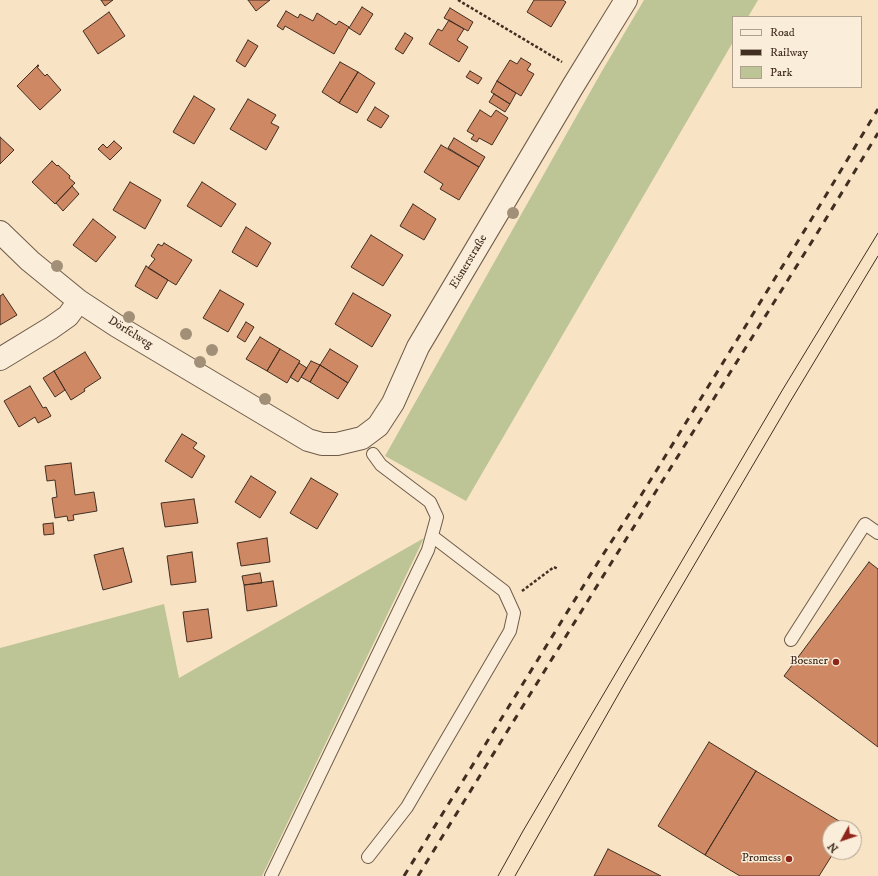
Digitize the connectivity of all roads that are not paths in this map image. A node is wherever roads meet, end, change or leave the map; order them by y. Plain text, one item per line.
1 (626, 0) edge
2 (0, 232) edge
3 (79, 301) junction
4 (0, 359) edge
5 (271, 418) joint
6 (373, 454) dead end
7 (878, 533) edge
8 (432, 536) junction
9 (791, 640) dead end
10 (368, 857) dead end
11 (270, 876) edge

1 - 5 street, Eisnerstraße
2 - 3 street, Dörfelweg
3 - 4 street
3 - 5 street, Dörfelweg
6 - 8 lane
7 - 9 lane
8 - 10 lane
8 - 11 lane

